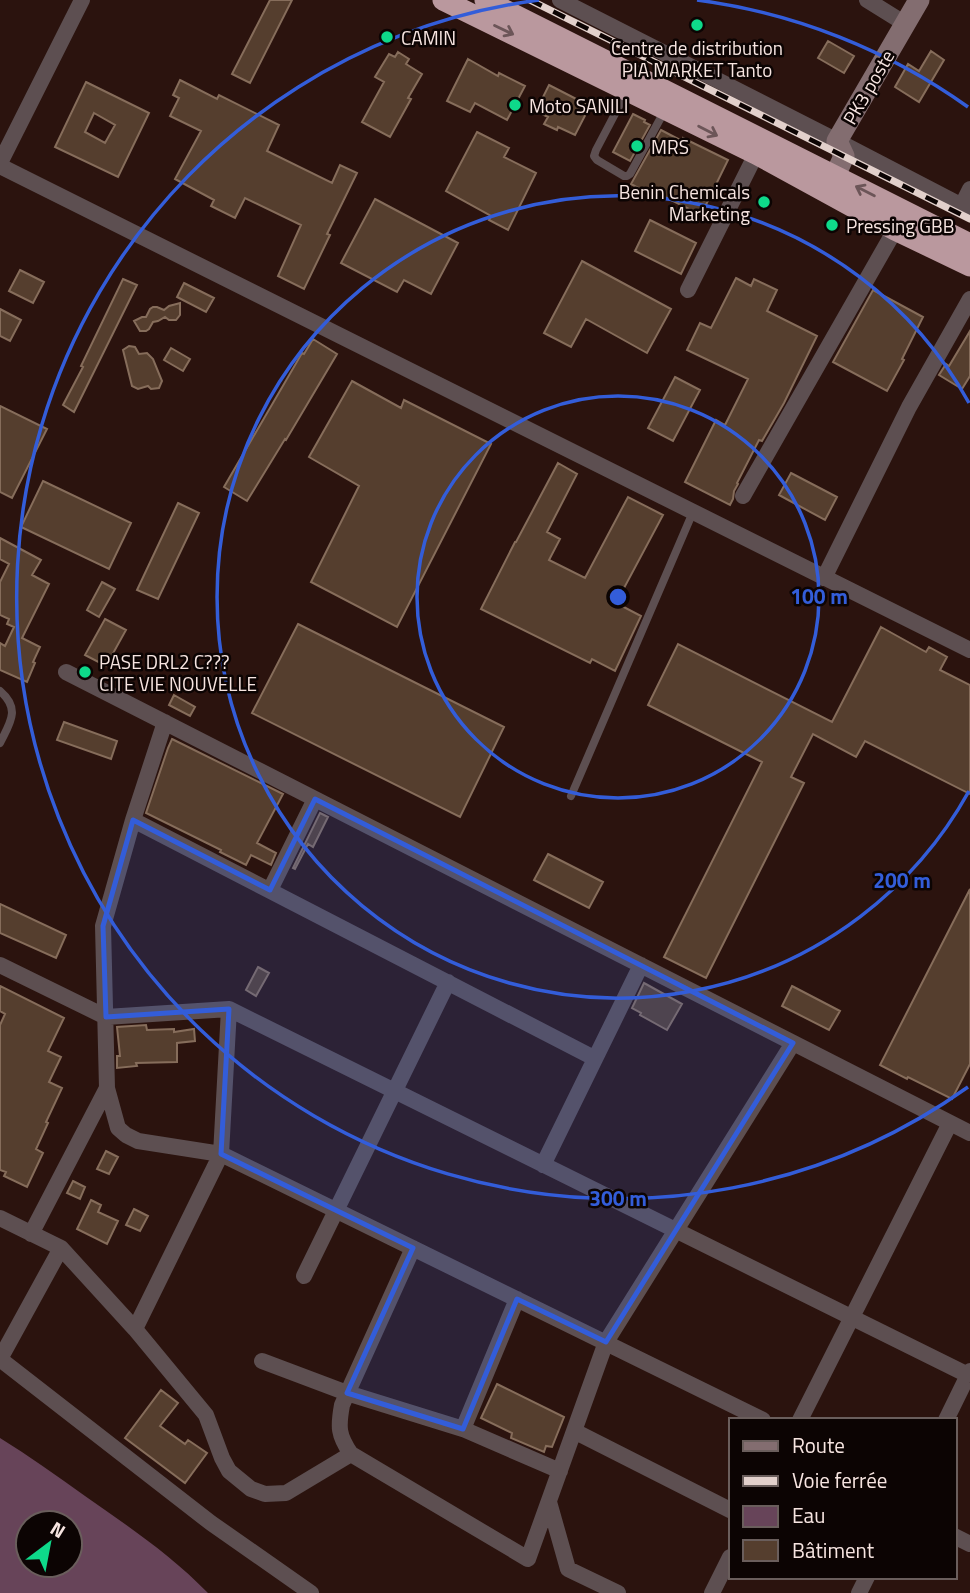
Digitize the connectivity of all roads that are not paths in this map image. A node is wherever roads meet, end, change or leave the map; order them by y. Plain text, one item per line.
1 (82, 0) edge
2 (443, 0) edge
3 (485, 0) edge
4 (560, 0) edge
5 (867, 0) edge
6 (919, 0) edge
7 (588, 6) edge
8 (904, 23) junction
9 (627, 90) junction
10 (666, 109) junction
11 (837, 141) junction
12 (756, 155) junction
13 (0, 165) edge
14 (835, 176) junction
15 (970, 189) edge
16 (966, 209) edge
17 (895, 230) junction
18 (970, 244) edge
19 (970, 266) edge
20 (688, 290) dead end
21 (970, 299) edge
22 (743, 496) dead end
23 (693, 512) junction
24 (824, 578) junction
25 (970, 650) edge
26 (66, 671) dead end
27 (0, 691) edge
28 (165, 722) junction
29 (0, 743) edge
30 (571, 796) dead end
31 (315, 799) junction
32 (133, 820) junction
33 (270, 890) junction
34 (0, 965) edge
35 (640, 965) junction
36 (448, 982) junction
37 (229, 1009) junction
38 (106, 1017) junction
39 (793, 1042) junction
40 (594, 1058) junction
41 (107, 1088) junction
42 (394, 1091) junction
43 (950, 1123) junction
44 (970, 1133) edge
45 (221, 1154) junction
46 (542, 1165) junction
47 (336, 1210) junction
48 (0, 1218) edge
49 (675, 1231) junction
50 (31, 1234) junction
51 (61, 1248) junction
52 (413, 1248) junction
53 (304, 1276) dead end
54 (517, 1299) junction
55 (851, 1318) junction
56 (135, 1329) junction
57 (606, 1342) junction
58 (0, 1359) edge
59 (262, 1361) dead end
60 (969, 1373) edge
61 (347, 1393) junction
62 (759, 1418) edge
63 (801, 1418) edge
64 (947, 1418) edge
65 (463, 1429) junction
66 (574, 1431) junction
67 (351, 1454) junction
68 (560, 1471) junction
69 (549, 1502) junction
70 (729, 1509) edge
71 (729, 1559) edge
72 (312, 1593) edge
73 (618, 1593) edge
74 (712, 1593) edge

1 - 13 street
2 -> 9 highway
3 - 14 highway
4 - 7 street
5 - 8 street
6 - 8 street, PK3 poste
7 - 11 street
8 - 11 street, PK3 poste
9 - 10 highway
9 - 10 lane
10 -> 12 highway
11 - 14 street, PK3 poste
11 - 16 street
12 - 17 highway
12 - 20 street
13 - 23 street
18 -> 14 highway
15 - 16 street
17 - 19 highway
17 - 22 street
21 - 24 street
23 - 24 street
23 - 30 lane
24 - 25 street
26 - 28 street
27 - 29 lane
28 - 31 street
28 - 32 street
31 - 33 street
31 - 35 street
32 - 33 street
32 - 38 street
33 - 36 street
34 - 38 street
35 - 39 street
35 - 40 street
36 - 40 street
36 - 42 street
37 - 38 street
37 - 42 street
37 - 45 street
38 - 41 street
39 - 43 street
39 - 49 street
40 - 46 street
41 - 45 street
41 - 50 street
42 - 46 street
42 - 47 street
43 - 44 street
43 - 55 street
45 - 47 street
45 - 56 street
46 - 49 street
47 - 52 street
47 - 53 street
48 - 50 street
49 - 55 street
49 - 57 street
50 - 51 street
51 - 56 street
51 - 58 street
52 - 54 street
52 - 61 street
54 - 57 street
54 - 65 street
55 - 60 street
55 - 63 street
56 - 67 street
57 - 62 street
57 - 66 street
58 - 72 street
59 - 61 street
60 - 64 street
61 - 65 street
61 - 67 street
65 - 68 street
66 - 68 street
66 - 70 street
67 - 69 street
68 - 69 street
69 - 73 street
71 - 74 street

